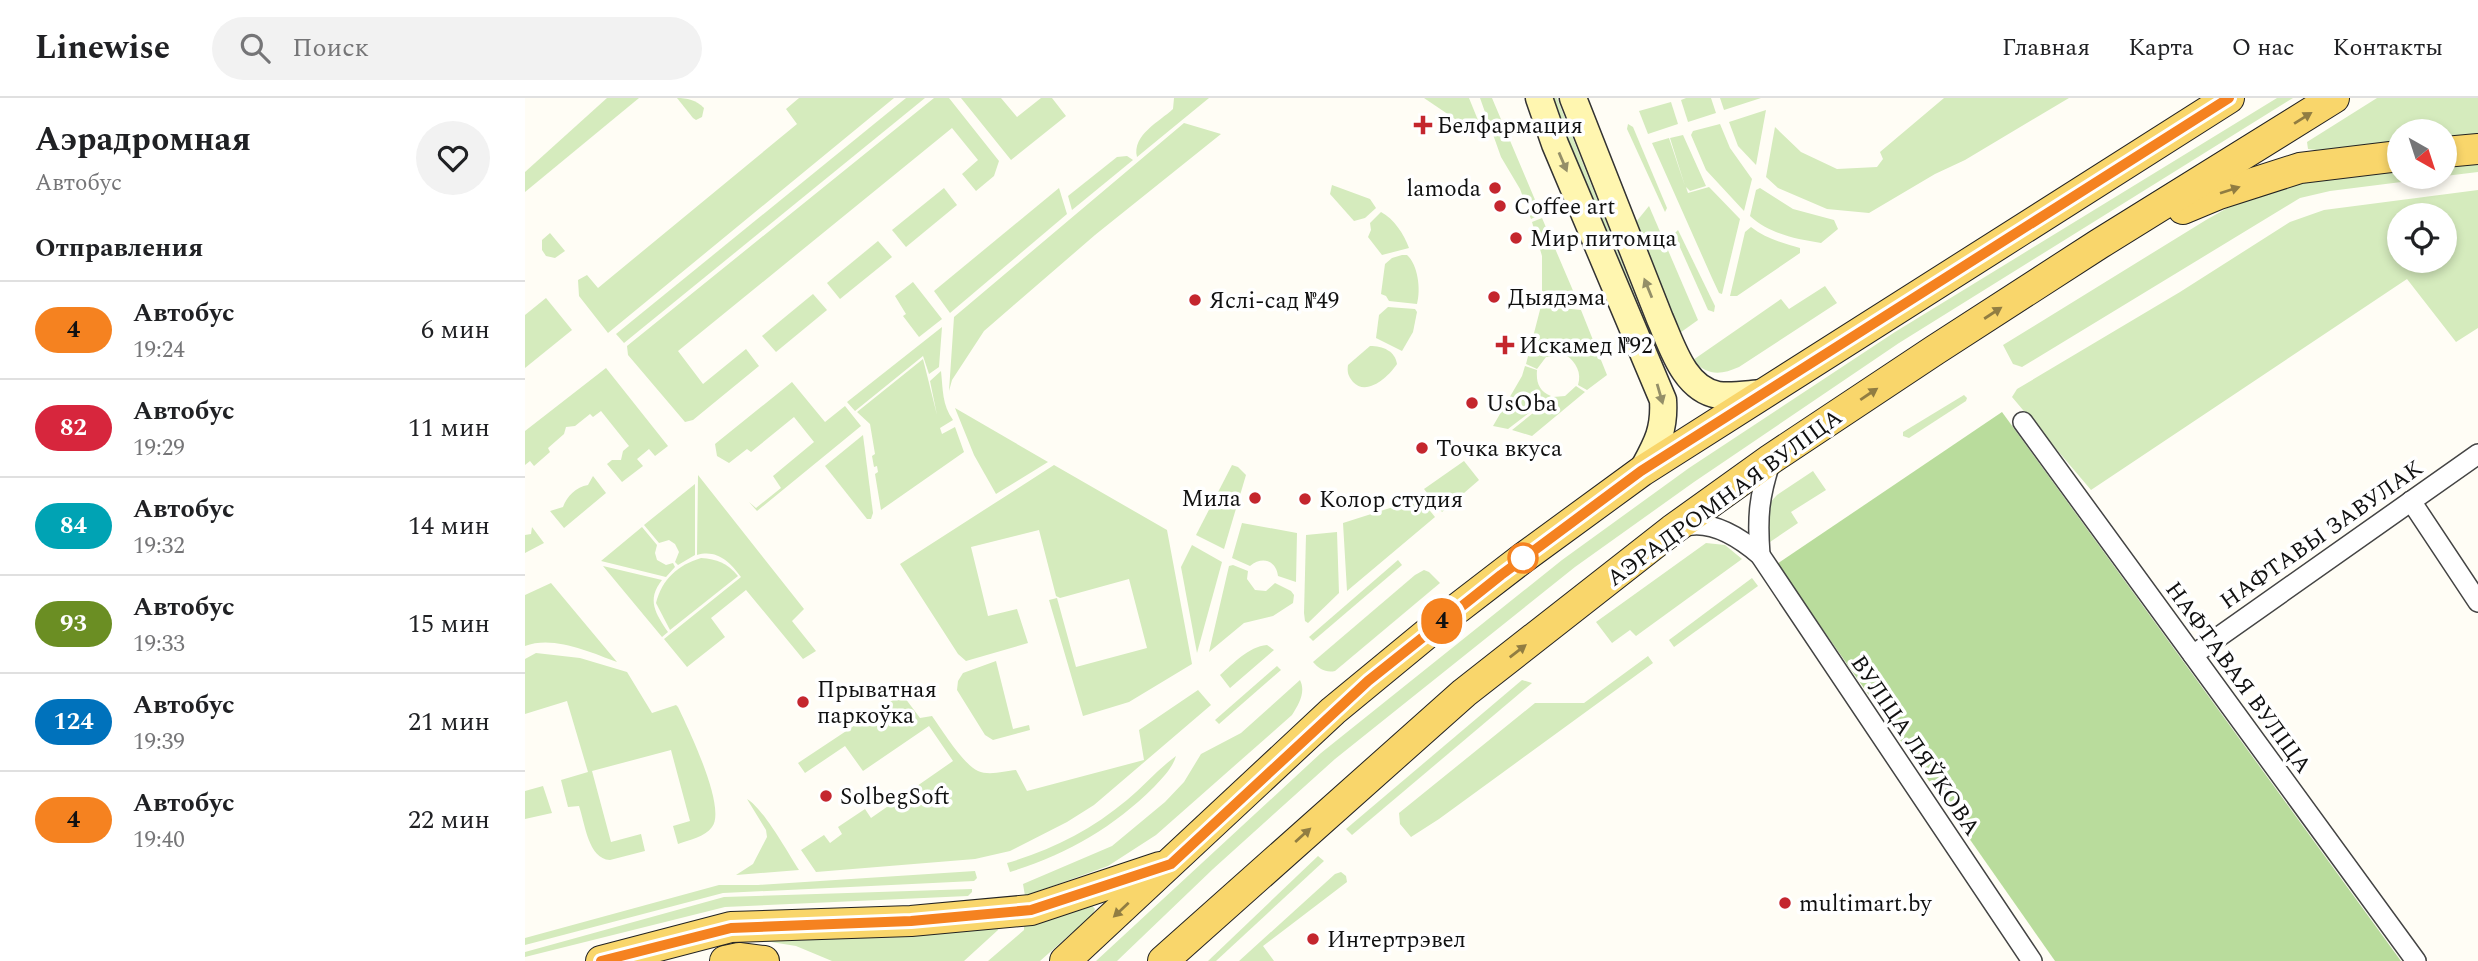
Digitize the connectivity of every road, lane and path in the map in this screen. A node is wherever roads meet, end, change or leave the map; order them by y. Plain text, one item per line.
1 (1539, 98) edge
2 (1573, 98) edge
3 (2190, 98) edge
4 (2229, 98) edge
5 (2334, 98) edge
6 (2156, 143) junction
7 (2478, 149) edge
8 (2457, 151) edge
9 (2387, 157) edge
10 (2099, 244) junction
11 (1762, 393) junction
12 (2023, 422) dead end
13 (2478, 453) edge
14 (1771, 459) junction
15 (1641, 471) junction
16 (2411, 501) junction
17 (1672, 530) junction
18 (1761, 555) junction
19 (2478, 602) edge
20 (2193, 655) junction
21 (1171, 864) junction
22 (1253, 881) junction
23 (601, 961) edge
24 (725, 961) edge
25 (764, 961) edge
26 (1065, 961) edge
27 (1163, 961) edge
28 (1195, 961) edge
29 (2032, 961) edge
30 (2416, 961) edge

1 -> 15 street
11 -> 2 street
3 - 6 main road
4 - 6 main road
10 -> 5 main road, АЭРАДРОМНАЯ ВУЛІЦА
6 - 11 main road
7 - 8 main road
10 -> 9 main road
14 -> 10 main road, АЭРАДРОМНАЯ ВУЛІЦА
11 - 15 main road
12 - 20 street, НАФТАВАЯ ВУЛІЦА
13 - 16 street, НАФТАВЫ ЗАВУЛАК
14 - 17 main road, АЭРАДРОМНАЯ ВУЛІЦА
14 - 18 street, ВУЛІЦА ЛЯЎКОВА
15 - 21 main road
16 - 19 street
16 - 20 street, НАФТАВЫ ЗАВУЛАК
17 - 18 street, ВУЛІЦА ЛЯЎКОВА
22 -> 17 main road, АЭРАДРОМНАЯ ВУЛІЦА
18 - 29 street, ВУЛІЦА ЛЯЎКОВА
20 - 30 street, НАФТАВАЯ ВУЛІЦА
21 - 23 main road
21 -> 26 main road
22 - 27 main road, АЭРАДРОМНАЯ ВУЛІЦА
22 - 28 main road
24 - 25 main road

